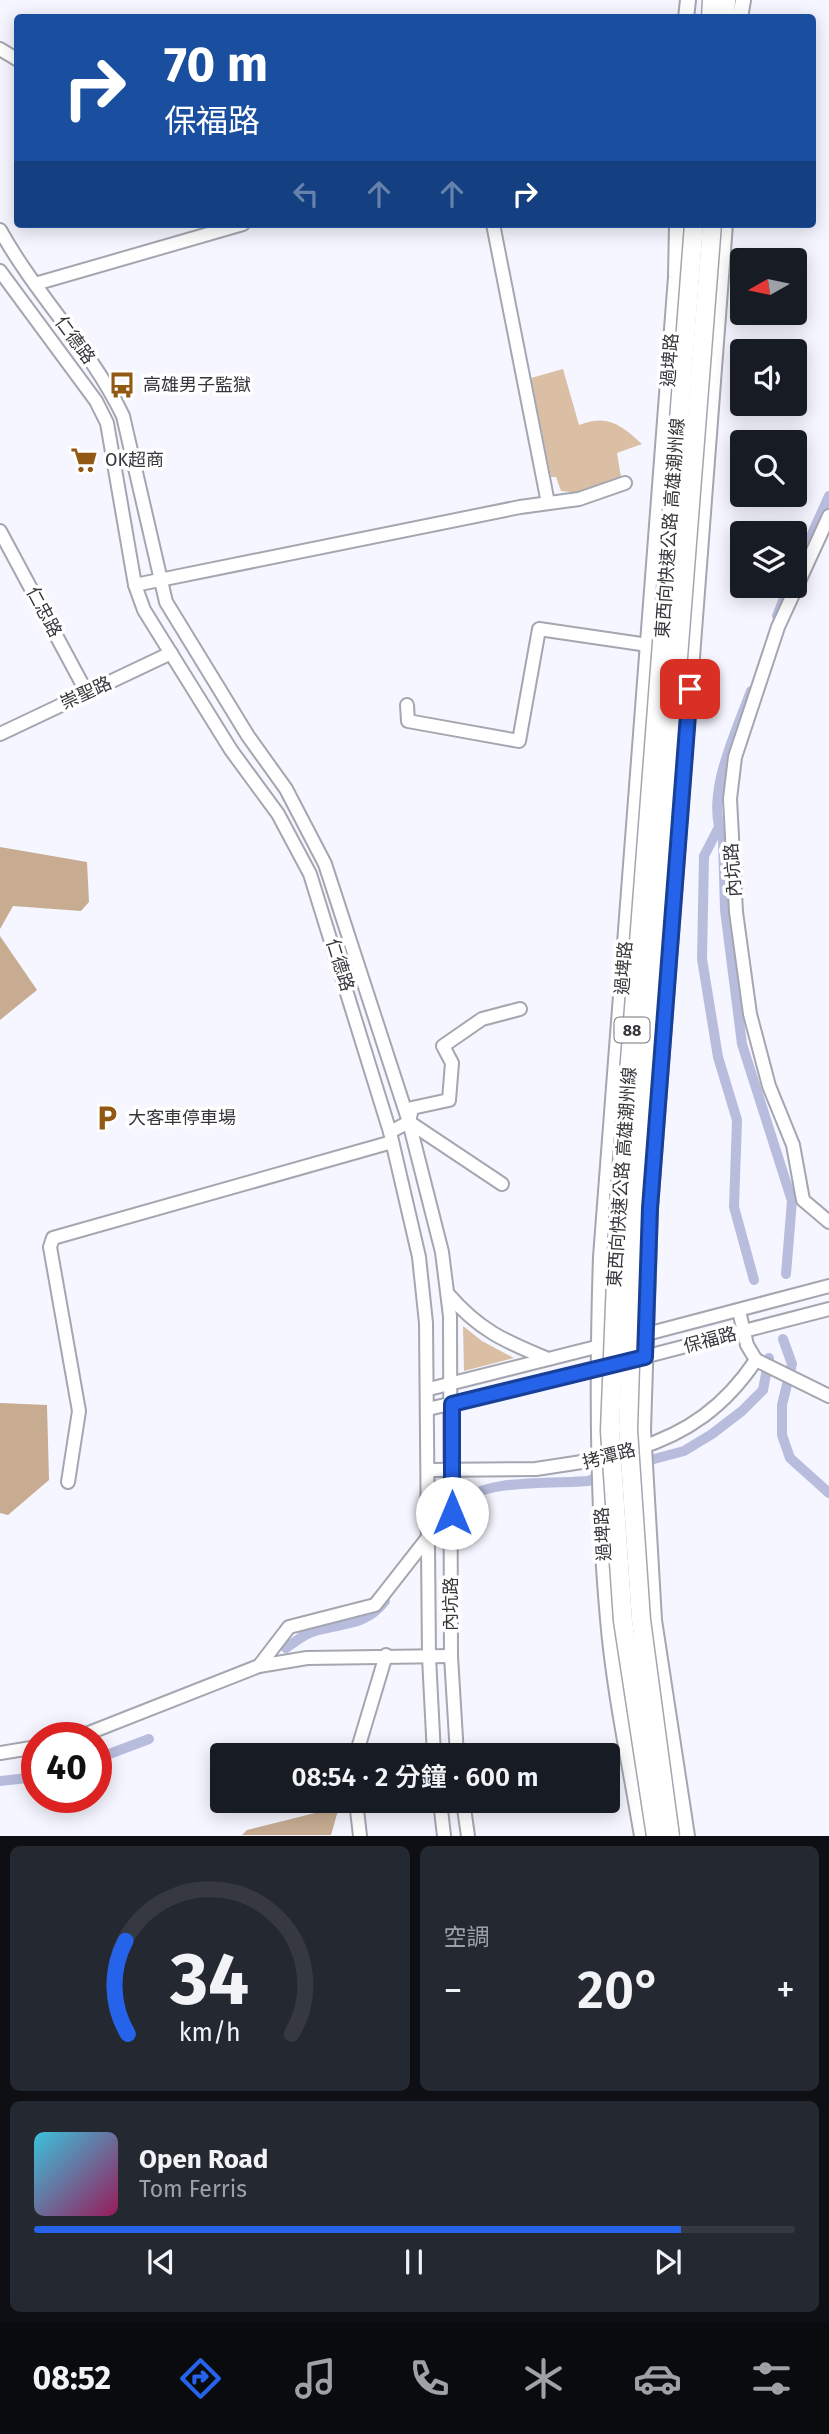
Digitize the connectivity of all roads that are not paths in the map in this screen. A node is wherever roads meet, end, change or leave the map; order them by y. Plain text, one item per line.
1 (743, 0) edge
2 (724, 9) edge
3 (229, 228) edge
4 (494, 228) edge
5 (677, 228) edge
6 (693, 228) edge
7 (712, 228) edge
8 (725, 228) edge
9 (0, 230) edge
10 (0, 271) edge
11 (35, 284) junction
12 (625, 483) dead end
13 (548, 503) junction
14 (829, 516) edge
15 (0, 531) edge
16 (159, 580) junction
17 (135, 584) junction
18 (648, 645) junction
19 (171, 653) junction
20 (87, 693) junction
21 (407, 705) dead end
22 (0, 734) edge
23 (520, 1009) dead end
24 (409, 1122) junction
25 (391, 1137) junction
26 (502, 1184) dead end
27 (829, 1222) edge
28 (829, 1286) edge
29 (448, 1294) junction
30 (829, 1309) edge
31 (739, 1311) junction
32 (744, 1331) junction
33 (646, 1334) junction
34 (598, 1346) junction
35 (645, 1357) junction
36 (548, 1359) junction
37 (758, 1362) junction
38 (598, 1369) junction
39 (452, 1383) junction
40 (429, 1389) junction
41 (829, 1396) edge
42 (452, 1404) junction
43 (428, 1409) junction
44 (644, 1450) junction
45 (599, 1464) junction
46 (429, 1469) junction
47 (452, 1470) junction
48 (68, 1482) dead end
49 (429, 1536) junction
50 (386, 1655) junction
51 (450, 1656) junction
52 (429, 1657) junction
53 (259, 1666) junction
54 (112, 1724) edge
55 (360, 1743) edge
56 (433, 1743) edge
57 (456, 1743) edge
58 (21, 1750) edge
59 (0, 1753) edge
60 (357, 1813) edge
61 (441, 1813) edge
62 (465, 1813) edge
63 (359, 1836) edge
64 (444, 1836) edge
65 (468, 1836) edge
66 (642, 1836) edge
67 (656, 1836) edge
68 (670, 1836) edge
69 (687, 1836) edge

1 - 2 main road
3 - 11 street
4 - 13 street
5 - 18 main road, 過埤路
6 - 67 highway, 東西向快速公路 高雄潮州線 / 88, bridge
7 - 68 highway, 東西向快速公路 高雄潮州線 / 88, bridge
8 - 33 main road
9 - 11 street, 仁德路
10 - 17 street, 仁德路
11 - 16 street, 仁德路
12 - 13 street
13 - 16 street
14 - 27 street, 內坑路
15 - 20 street, 仁忠路
16 - 17 street
16 - 24 street, 仁德路
17 - 19 street, 仁德路
18 - 21 street
18 - 34 main road, 過埤路
19 - 20 street, 崇聖路
19 - 25 street, 仁德路
20 - 22 street, 崇聖路
23 - 24 street
24 - 25 street
24 - 26 street
24 - 29 street, 仁德路
25 - 40 street, 仁德路
25 - 48 street
28 - 31 street, 保福路
29 - 36 street
29 - 39 street, 仁德路
30 - 32 street, 保福路
31 - 32 street
31 - 33 street, 保福路
32 - 35 street, 保福路
32 - 37 street
33 - 34 street, 保福路
33 - 35 main road
34 - 36 street, 保福路
34 - 38 main road, 過埤路
35 - 38 street, 保福路
35 - 44 main road
36 - 39 street, 保福路
37 - 41 street
37 - 44 street, 拷潭路
38 - 42 street, 保福路
38 - 45 main road, 過埤路
39 - 40 street, 保福路
39 - 42 street, 內坑路
40 - 43 street, 內坑路
42 - 43 street, 保福路
42 - 47 street, 內坑路
43 - 46 street, 內坑路
44 - 45 street, 拷潭路
44 - 69 main road
45 - 47 street, 拷潭路
45 - 66 main road, 過埤路
46 - 47 street, 拷潭路
46 - 49 street, 內坑路
47 - 51 street, 內坑路
49 - 52 street, 內坑路
49 - 53 street
50 - 52 street, 內坑路
50 - 53 street, 內坑路
50 - 55 street
51 - 52 street, 內坑路
51 - 57 street, 內坑路
52 - 56 street, 內坑路
53 - 54 street, 內坑路
58 - 59 street
60 - 63 street
61 - 64 street
62 - 65 street

